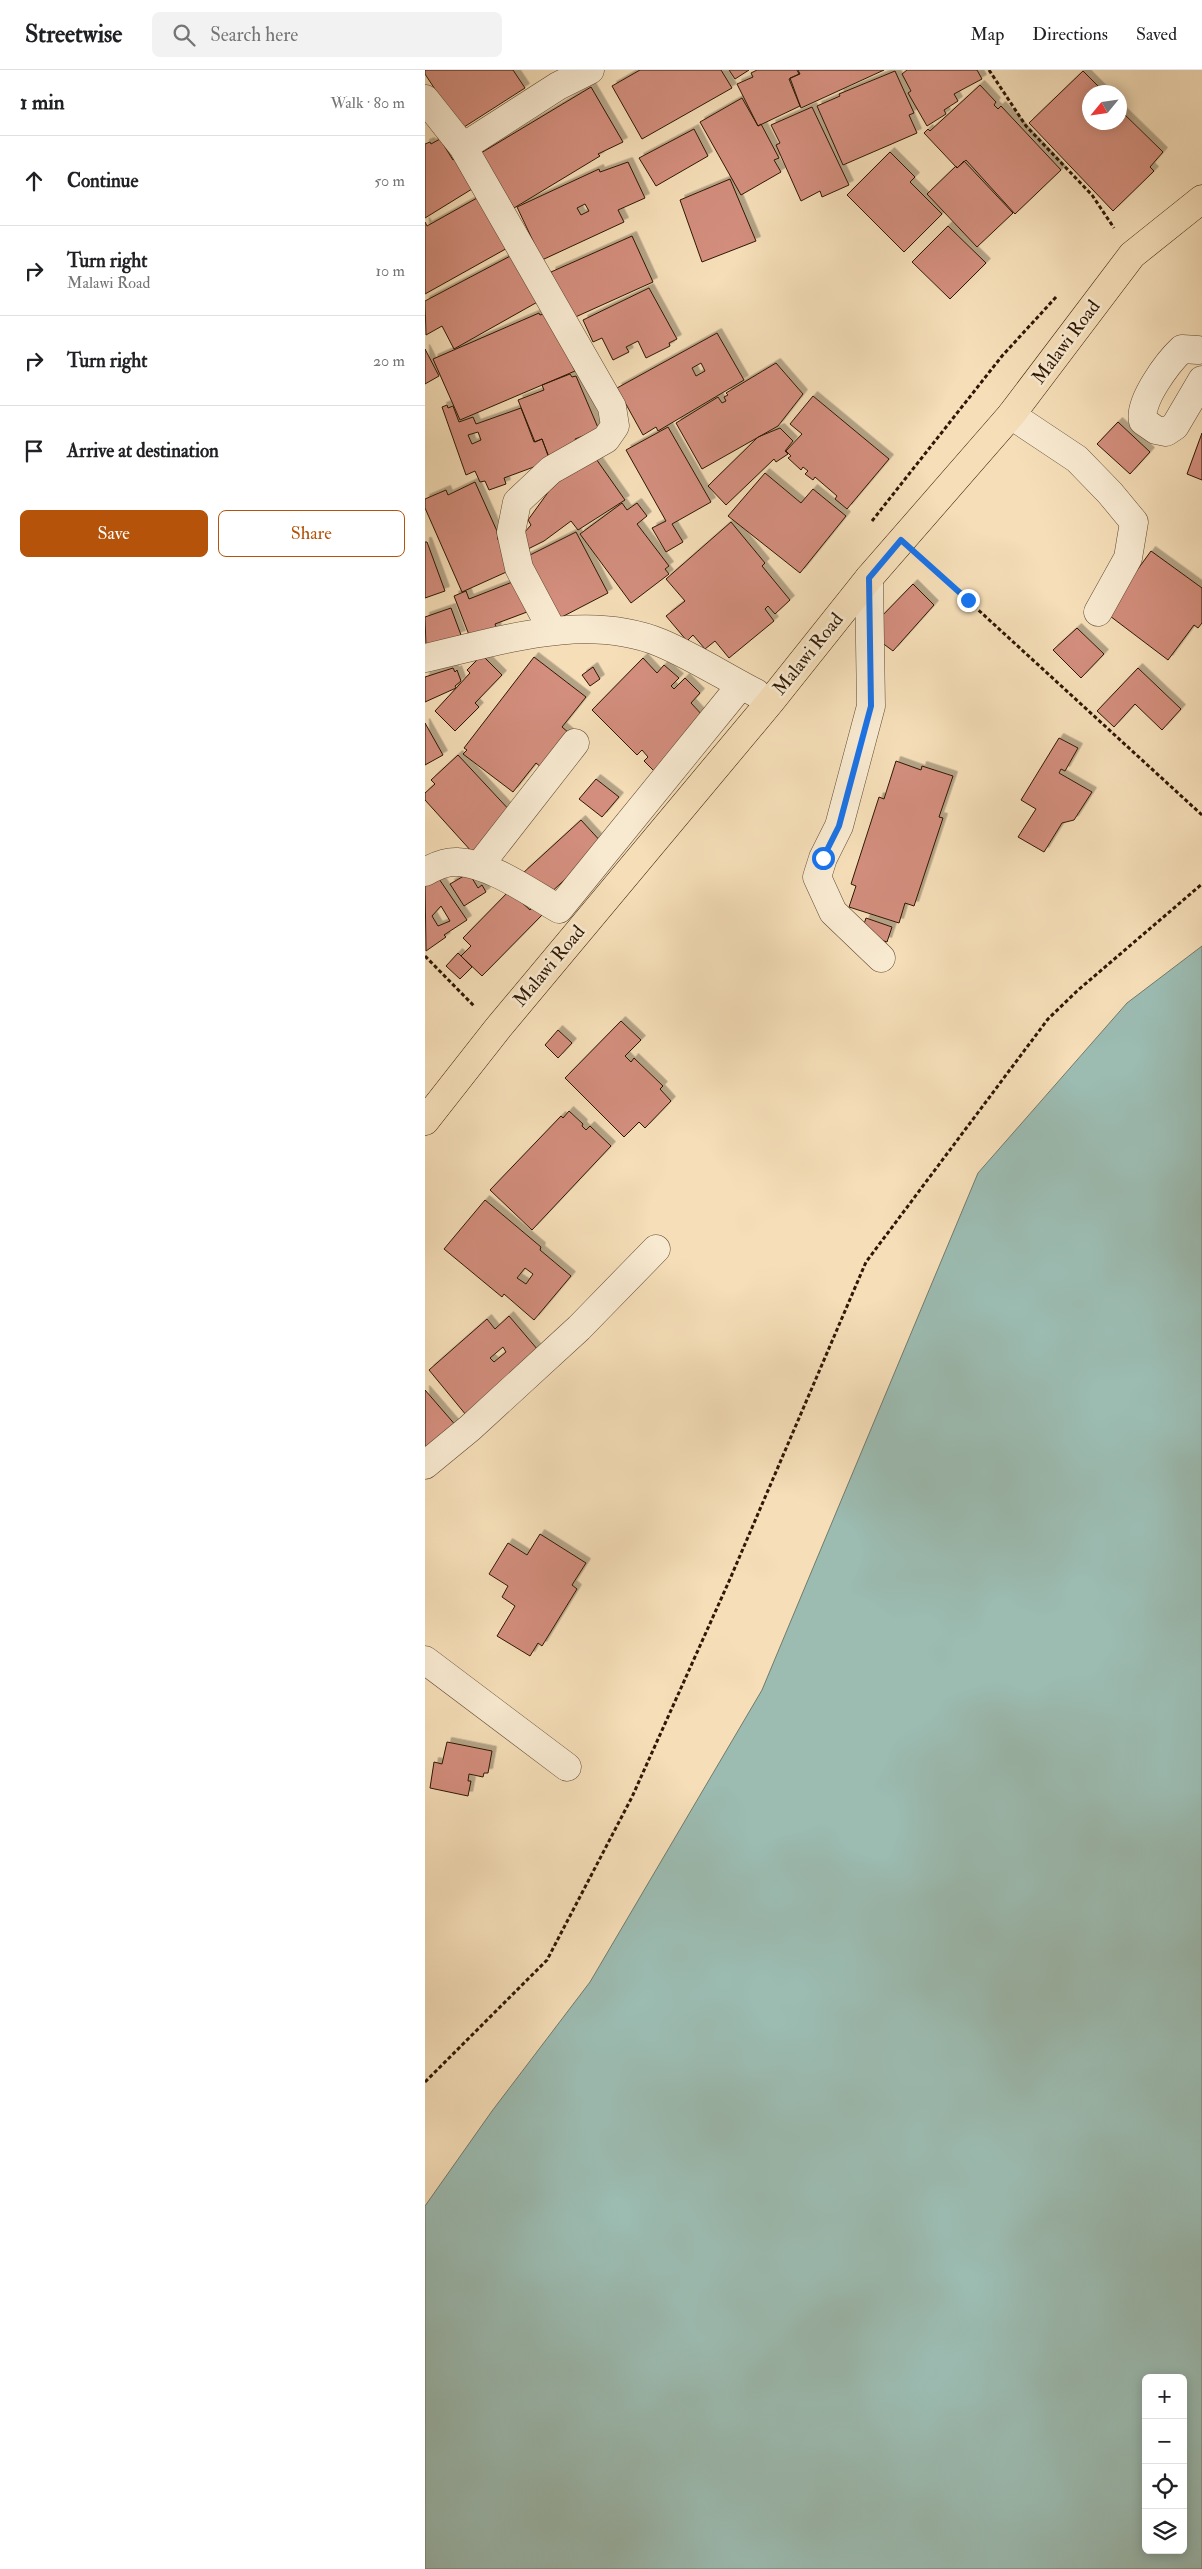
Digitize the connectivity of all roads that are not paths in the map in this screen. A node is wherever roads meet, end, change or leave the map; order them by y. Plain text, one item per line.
1 (590, 70) edge
2 (425, 99) edge
3 (463, 147) junction
4 (1202, 198) edge
5 (1201, 348) edge
6 (1202, 380) edge
7 (1011, 415) junction
8 (869, 578) junction
9 (1098, 612) dead end
10 (552, 630) junction
11 (425, 658) edge
12 (741, 685) junction
13 (771, 701) junction
14 (575, 743) dead end
15 (479, 866) junction
16 (425, 872) edge
17 (881, 958) dead end
18 (425, 1121) edge
19 (656, 1249) dead end
20 (425, 1465) edge
21 (425, 1660) edge
22 (567, 1767) dead end

1 - 3 street
2 - 3 street
3 - 10 street
4 - 7 main road, Malawi Road
5 - 6 street
7 - 8 main road, Malawi Road
7 - 9 street
8 - 13 main road, Malawi Road
8 - 17 street
10 - 11 street
10 - 12 street
12 - 13 street
12 - 15 street
13 - 18 main road, Malawi Road
14 - 15 street
15 - 16 street
19 - 20 street
21 - 22 street

